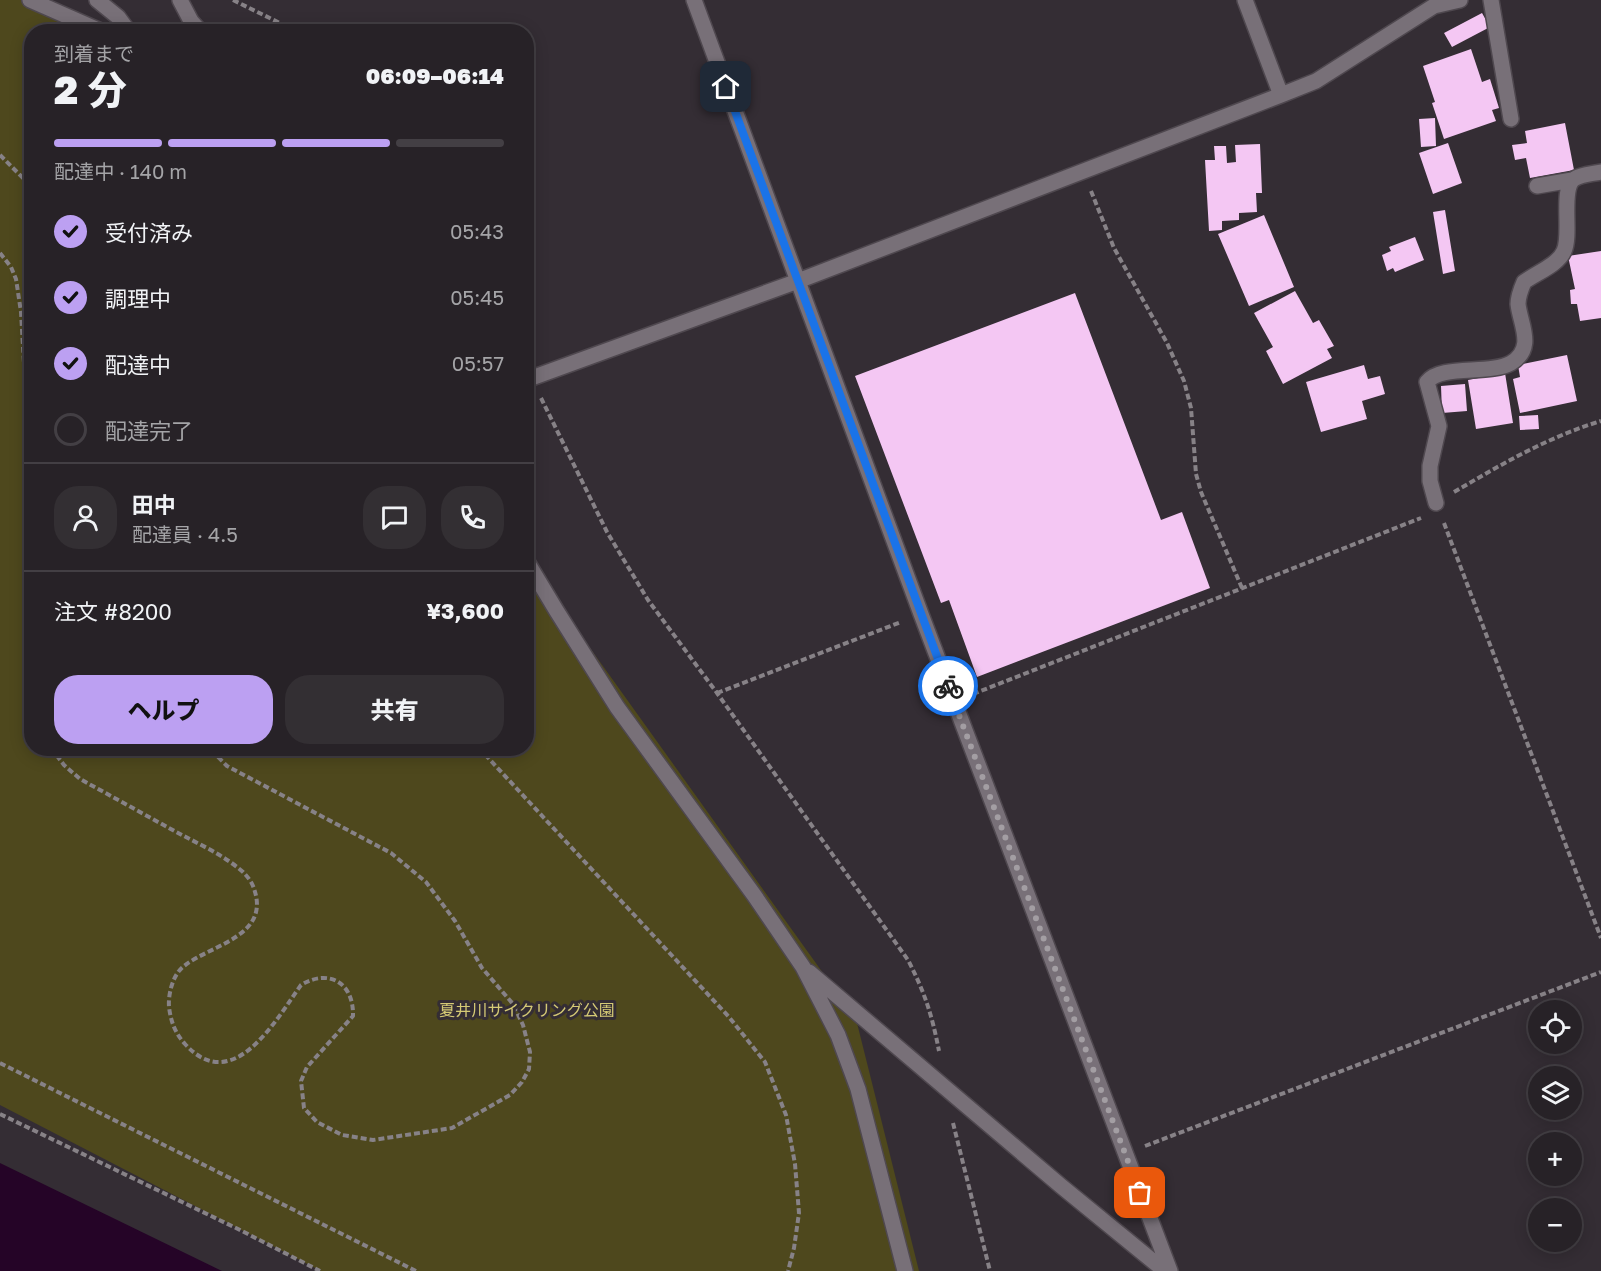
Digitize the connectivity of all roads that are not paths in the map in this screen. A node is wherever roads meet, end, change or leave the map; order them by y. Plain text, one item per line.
1 (30, 0) edge
2 (97, 0) edge
3 (180, 0) edge
4 (694, 0) edge
5 (1245, 0) edge
6 (1460, 0) edge
7 (1491, 0) edge
8 (86, 24) edge
9 (123, 24) edge
10 (194, 24) edge
11 (1281, 95) junction
12 (1511, 119) dead end
13 (1601, 172) edge
14 (1572, 180) junction
15 (1537, 186) dead end
16 (798, 282) junction
17 (534, 377) edge
18 (1436, 502) road end
19 (534, 573) edge
20 (803, 967) junction
21 (905, 1271) edge
22 (1165, 1271) edge
23 (1170, 1271) edge

1 - 8 street
2 - 9 street
3 - 10 street
4 - 16 street
5 - 11 street
6 - 11 street
7 - 12 street
11 - 16 street
13 - 14 street
14 - 15 street
14 - 18 street
16 - 17 street
16 - 23 street
19 - 20 street
20 - 21 street
20 - 22 street

